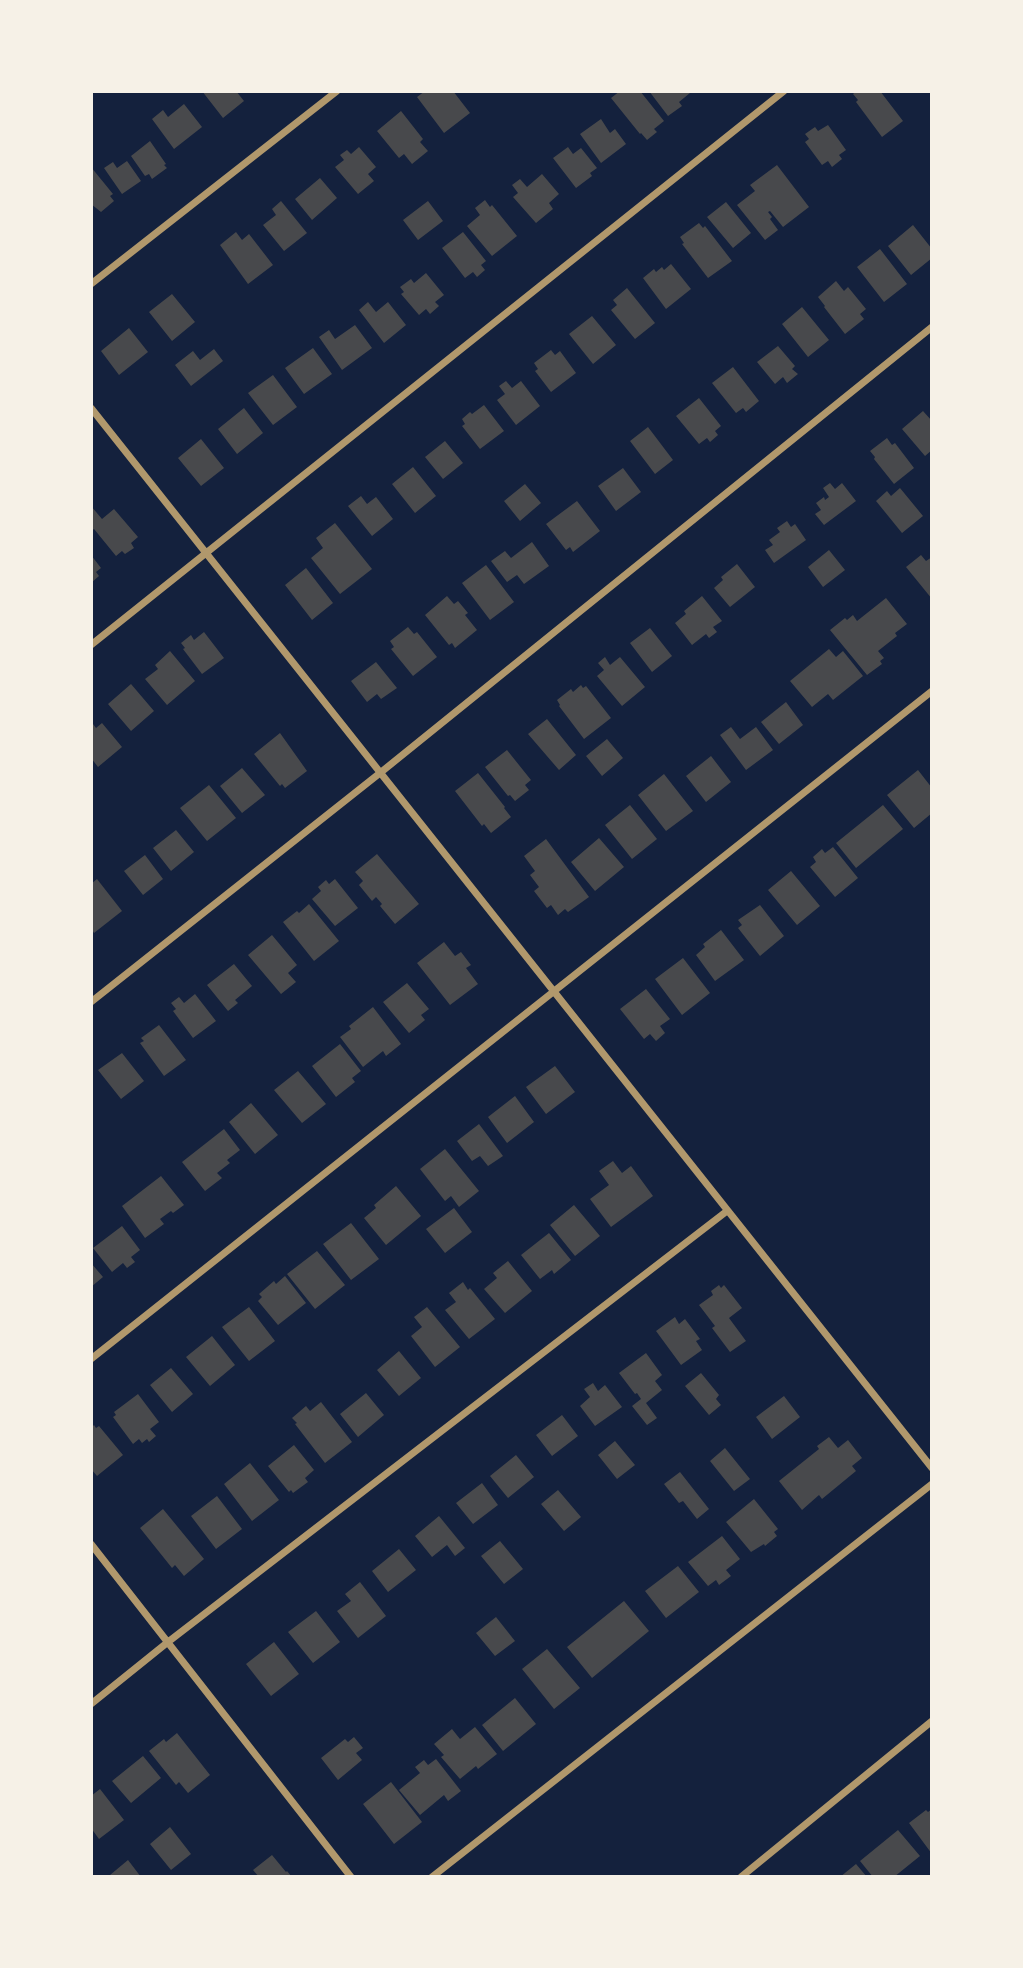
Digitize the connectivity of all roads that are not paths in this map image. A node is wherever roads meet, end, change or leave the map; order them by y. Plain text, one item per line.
1 (337, 91) edge
2 (784, 91) edge
3 (91, 284) edge
4 (932, 327) edge
5 (91, 408) edge
6 (206, 553) junction
7 (91, 645) edge
8 (932, 691) edge
9 (380, 773) junction
10 (553, 991) junction
11 (91, 1002) edge
12 (727, 1211) junction
13 (91, 1359) edge
14 (932, 1468) edge
15 (932, 1484) edge
16 (91, 1544) edge
17 (168, 1642) junction
18 (91, 1704) edge
19 (932, 1721) edge
20 (351, 1877) edge
21 (432, 1877) edge
22 (741, 1877) edge

1 - 3 street
2 - 6 street
4 - 9 street
5 - 6 street
6 - 7 street
6 - 9 street
8 - 10 street
9 - 10 street
9 - 11 street
10 - 12 street
10 - 13 street
12 - 14 street
12 - 17 street
15 - 21 street
16 - 17 street
17 - 18 street
17 - 20 street
19 - 22 street

